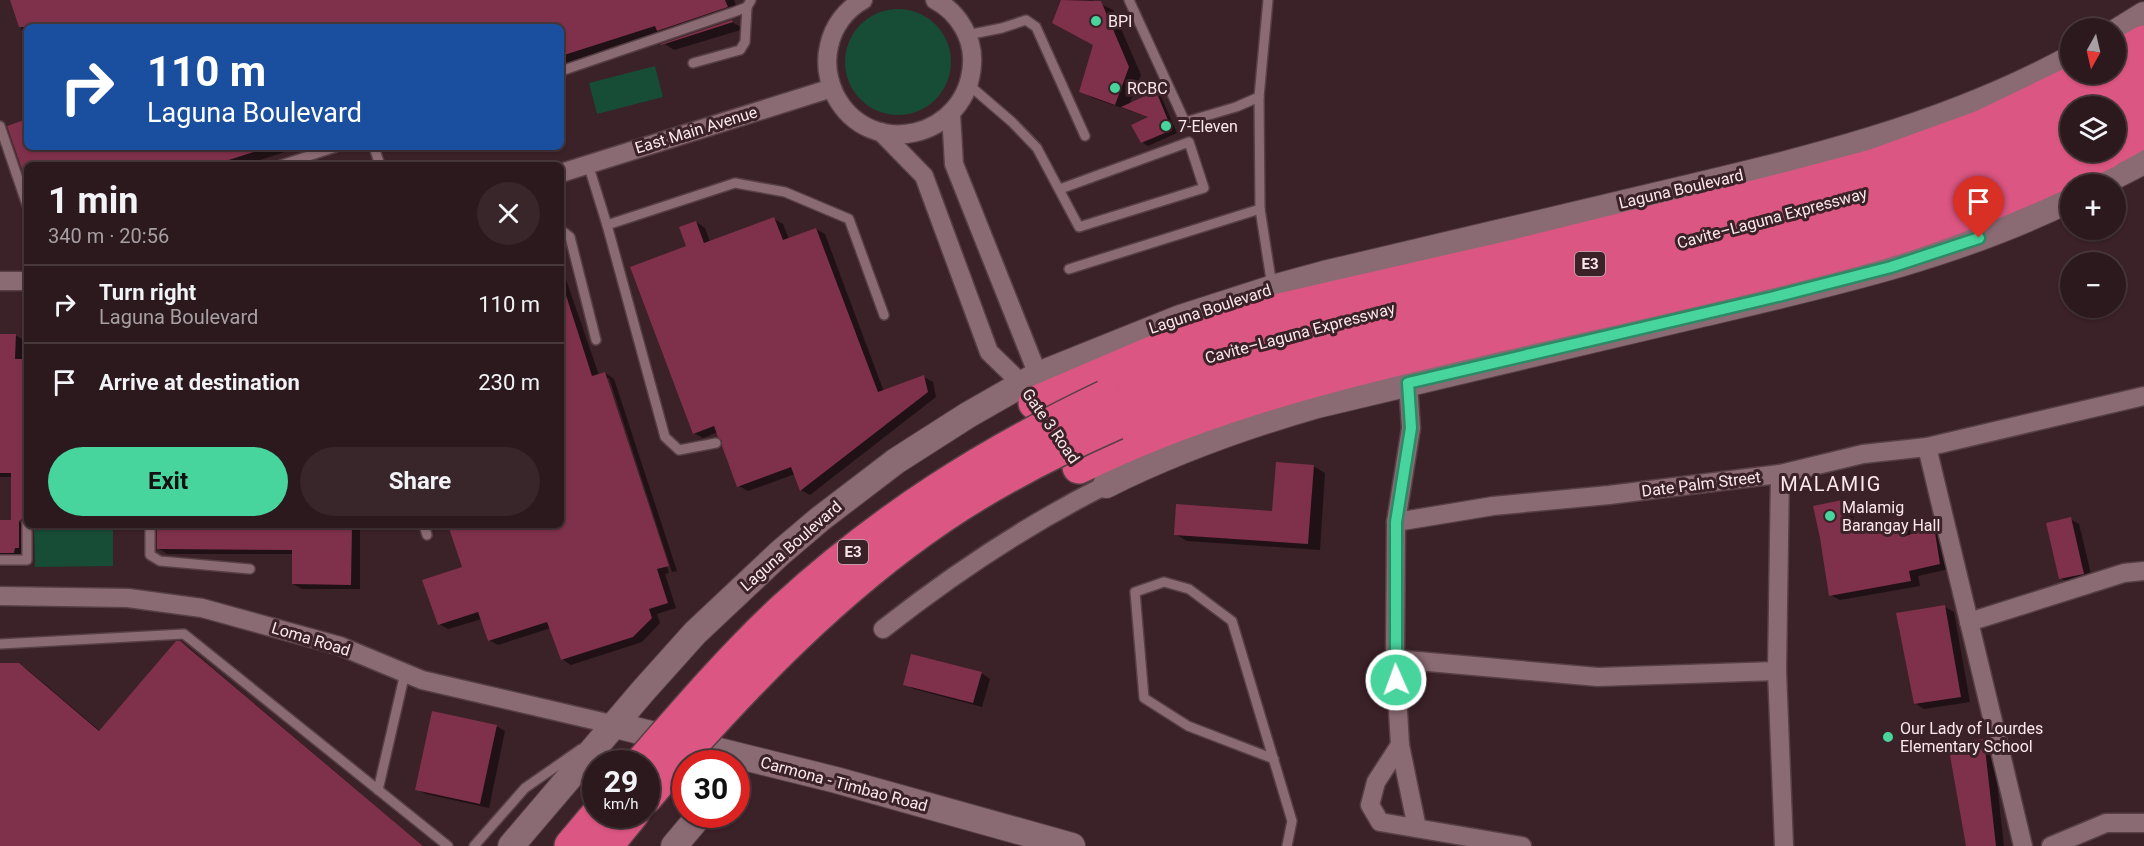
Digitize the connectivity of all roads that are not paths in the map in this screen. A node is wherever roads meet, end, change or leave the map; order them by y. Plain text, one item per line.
1 (863, 0) edge
2 (935, 0) edge
3 (1129, 0) edge
4 (1268, 0) edge
5 (749, 3) edge
6 (2144, 15) edge
7 (2126, 26) edge
8 (967, 34) junction
9 (2144, 42) edge
10 (2126, 53) edge
11 (693, 63) dead end
12 (2060, 64) edge
13 (564, 70) edge
14 (2144, 72) edge
15 (2070, 84) edge
16 (969, 85) junction
17 (832, 88) junction
18 (2102, 96) edge
19 (1259, 97) junction
20 (2144, 104) edge
21 (951, 114) junction
22 (2126, 114) edge
23 (2060, 119) edge
24 (0, 126) edge
25 (2144, 131) edge
26 (881, 132) junction
27 (1085, 136) dead end
28 (2126, 141) edge
29 (2060, 148) edge
30 (327, 150) edge
31 (2144, 161) edge
32 (290, 162) edge
33 (2086, 162) edge
34 (588, 164) junction
35 (564, 172) edge
36 (2119, 174) edge
37 (1060, 189) junction
38 (24, 196) edge
39 (2060, 203) edge
40 (1260, 209) junction
41 (607, 225) junction
42 (564, 232) edge
43 (1069, 269) dead end
44 (0, 281) edge
45 (24, 281) edge
46 (1273, 288) junction
47 (884, 315) dead end
48 (596, 340) dead end
49 (1408, 383) junction
50 (1037, 389) junction
51 (2144, 396) edge
52 (1111, 410) junction
53 (716, 443) dead end
54 (1927, 447) junction
55 (1094, 470) junction
56 (1779, 474) junction
57 (1396, 522) junction
58 (27, 528) edge
59 (150, 528) edge
60 (425, 528) edge
61 (427, 535) dead end
62 (0, 560) edge
63 (250, 569) dead end
64 (2144, 570) edge
65 (0, 596) edge
66 (1969, 622) junction
67 (883, 629) dead end
68 (0, 644) edge
69 (1395, 659) junction
70 (1778, 671) junction
71 (405, 673) junction
72 (615, 725) junction
73 (1400, 745) junction
74 (694, 750) edge
75 (1274, 759) junction
76 (660, 764) edge
77 (750, 766) edge
78 (378, 790) junction
79 (2144, 823) edge
80 (586, 828) edge
81 (621, 828) edge
82 (689, 828) edge
83 (1417, 828) junction
84 (1017, 838) edge
85 (448, 846) edge
86 (474, 846) edge
87 (511, 846) edge
88 (571, 846) edge
89 (606, 846) edge
90 (674, 846) edge
91 (1072, 846) edge
92 (1287, 846) edge
93 (1522, 846) edge
94 (1784, 846) edge
95 (2023, 846) edge
96 (2051, 846) edge

1 - 17 street
2 - 8 street
3 - 19 lane
4 - 19 lane
5 - 11 lane
5 - 13 lane
6 - 7 main road
8 - 16 street
8 - 27 lane
9 - 10 highway
12 - 46 main road, Laguna Boulevard
14 - 18 highway
15 - 50 highway
16 - 21 street
16 - 37 lane
17 - 26 street
17 - 34 street, East Main Avenue
19 - 40 lane
20 - 22 highway
21 - 26 street
21 - 50 street, Gate 3 Road
23 - 52 highway, Cavite–Laguna Expressway / E3
24 - 38 lane
25 - 28 highway
26 - 50 street, Gate 3 Road
29 - 52 highway, Cavite–Laguna Expressway / E3
30 - 32 lane
31 - 36 main road
33 - 55 highway
34 - 35 street, East Main Avenue
34 - 41 lane
37 - 37 lane
39 - 49 main road
40 - 43 lane
40 - 46 lane
41 - 47 lane
41 - 53 lane
42 - 48 lane
44 - 45 street
46 - 50 main road, Laguna Boulevard
49 - 55 main road
49 - 57 street
50 - 55 main road, Gate 3 Road
50 - 72 main road, Laguna Boulevard
51 - 54 street, Date Palm Street
52 - 76 highway, Cavite–Laguna Expressway / E3, bridge
54 - 56 street, Date Palm Street
54 - 66 street
55 - 67 street
56 - 57 street, Date Palm Street
56 - 70 street
57 - 69 street
58 - 62 lane
59 - 63 lane
60 - 61 lane
64 - 66 street
65 - 71 street, Loma Road
66 - 95 street
68 - 78 lane
69 - 70 street
69 - 73 street
70 - 94 street
71 - 72 street, Loma Road
71 - 78 lane
72 - 74 main road, Carmona - Timbao Road
72 - 86 lane
72 - 87 main road, Laguna Boulevard
73 - 83 street
73 - 83 street
75 - 75 lane
75 - 92 lane
77 - 84 main road, Carmona - Timbao Road
78 - 85 lane
79 - 96 street
80 - 88 highway
81 - 89 highway
82 - 90 main road
83 - 93 street
84 - 91 main road, Carmona - Timbao Road

